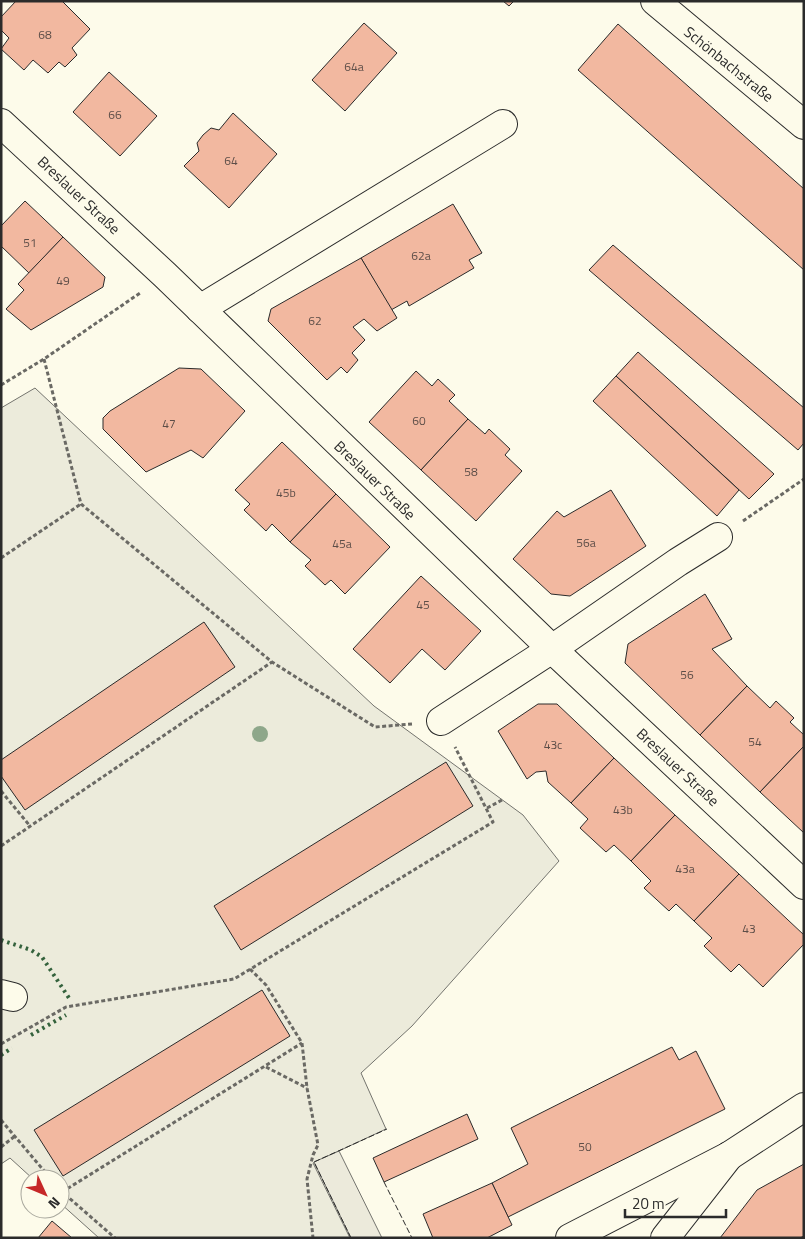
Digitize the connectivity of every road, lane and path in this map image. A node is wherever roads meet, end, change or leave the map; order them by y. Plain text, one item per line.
1 (655, 1) edge
2 (1, 123) edge
3 (503, 124) dead end
4 (804, 125) edge
5 (165, 275) junction
6 (200, 309) junction
7 (44, 359) junction
8 (1, 385) edge
9 (804, 479) edge
10 (81, 504) junction
11 (718, 537) joint
12 (1, 558) edge
13 (552, 649) junction
14 (272, 662) junction
15 (441, 721) junction
16 (1, 791) edge
17 (504, 799) dead end
18 (486, 808) junction
19 (30, 826) junction
20 (1, 846) edge
21 (804, 885) edge
22 (250, 969) junction
23 (302, 1043) junction
24 (1, 1044) edge
25 (265, 1067) junction
26 (307, 1088) junction
27 (804, 1107) edge
28 (1, 1120) edge
29 (15, 1136) junction
30 (1, 1147) edge
31 (729, 1156) junction
32 (43, 1169) edge
33 (70, 1186) edge
34 (70, 1199) edge
35 (115, 1238) edge
36 (313, 1238) edge
37 (570, 1238) edge
38 (665, 1238) edge

1 - 4 street, Schönbachstraße
2 - 5 street, Breslauer Straße
3 - 6 street
5 - 6 street, Breslauer Straße
5 - 7 path
6 - 13 street, Breslauer Straße
7 - 8 path
7 - 10 path
9 - 11 path
10 - 12 path
10 - 14 path
11 - 13 street
13 - 15 street
13 - 21 street, Breslauer Straße
14 - 15 path
14 - 19 path
15 - 18 path
16 - 19 path
17 - 18 path
18 - 22 path
19 - 20 path
22 - 23 path
22 - 24 path
23 - 25 path
23 - 26 path
25 - 26 path
25 - 33 path
26 - 36 path
27 - 31 street
28 - 29 path
29 - 30 path
29 - 32 path
31 - 37 street
31 - 38 street
34 - 35 path

